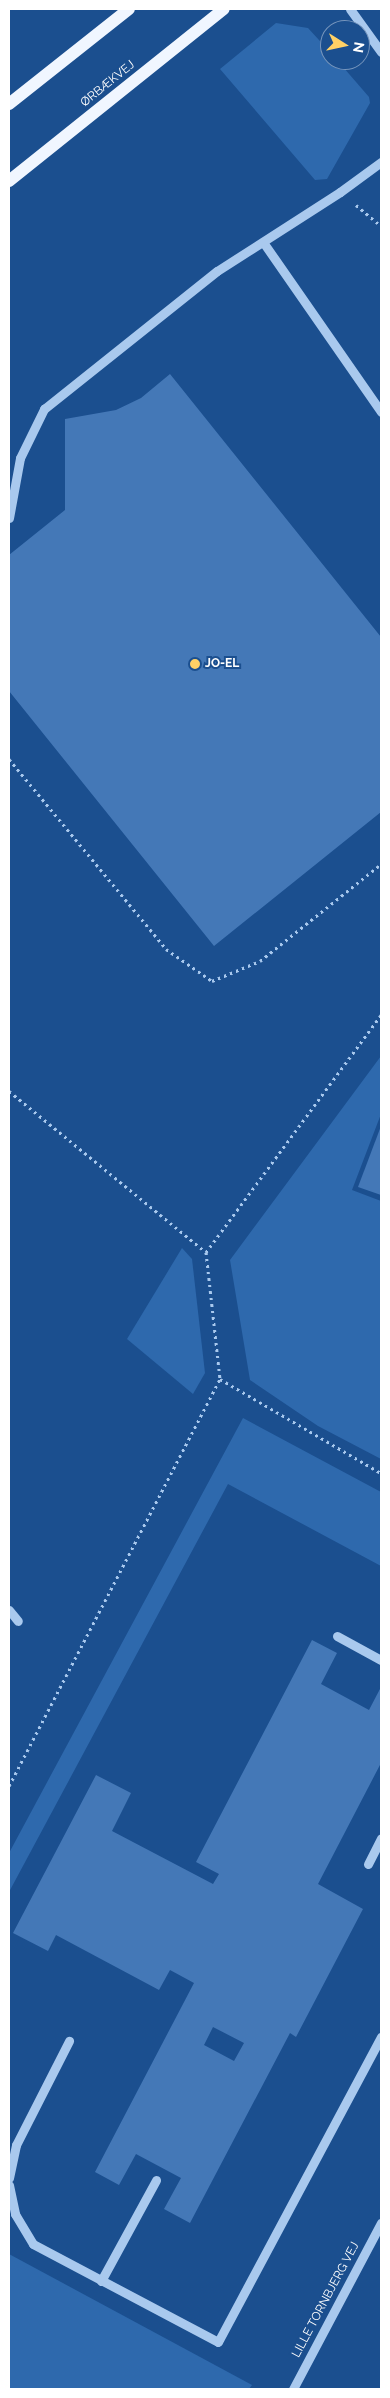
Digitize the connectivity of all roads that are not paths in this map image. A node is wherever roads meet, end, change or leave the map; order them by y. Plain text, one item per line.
1 (129, 9) edge
2 (224, 9) edge
3 (350, 9) edge
4 (381, 52) edge
5 (9, 104) edge
6 (381, 162) edge
7 (9, 182) edge
8 (263, 242) junction
9 (381, 412) edge
10 (9, 518) edge
11 (9, 1610) edge
12 (18, 1620) dead end
13 (337, 1636) dead end
14 (381, 1660) edge
15 (381, 1838) edge
16 (368, 1864) dead end
17 (381, 2037) edge
18 (69, 2041) dead end
19 (9, 2178) edge
20 (156, 2180) dead end
21 (9, 2186) edge
22 (381, 2223) edge
23 (377, 2240) edge
24 (101, 2281) junction
25 (293, 2389) edge

1 - 5 main road
2 - 7 main road, ØRBÆKVEJ
3 - 4 street
6 - 8 street
8 - 9 street
8 - 10 street
11 - 12 street
13 - 14 street
15 - 16 street
17 - 24 street
18 - 19 street
20 - 24 street
21 - 24 street
22 - 23 street, LILLE TORNBJERG VEJ
23 - 25 street, LILLE TORNBJERG VEJ

